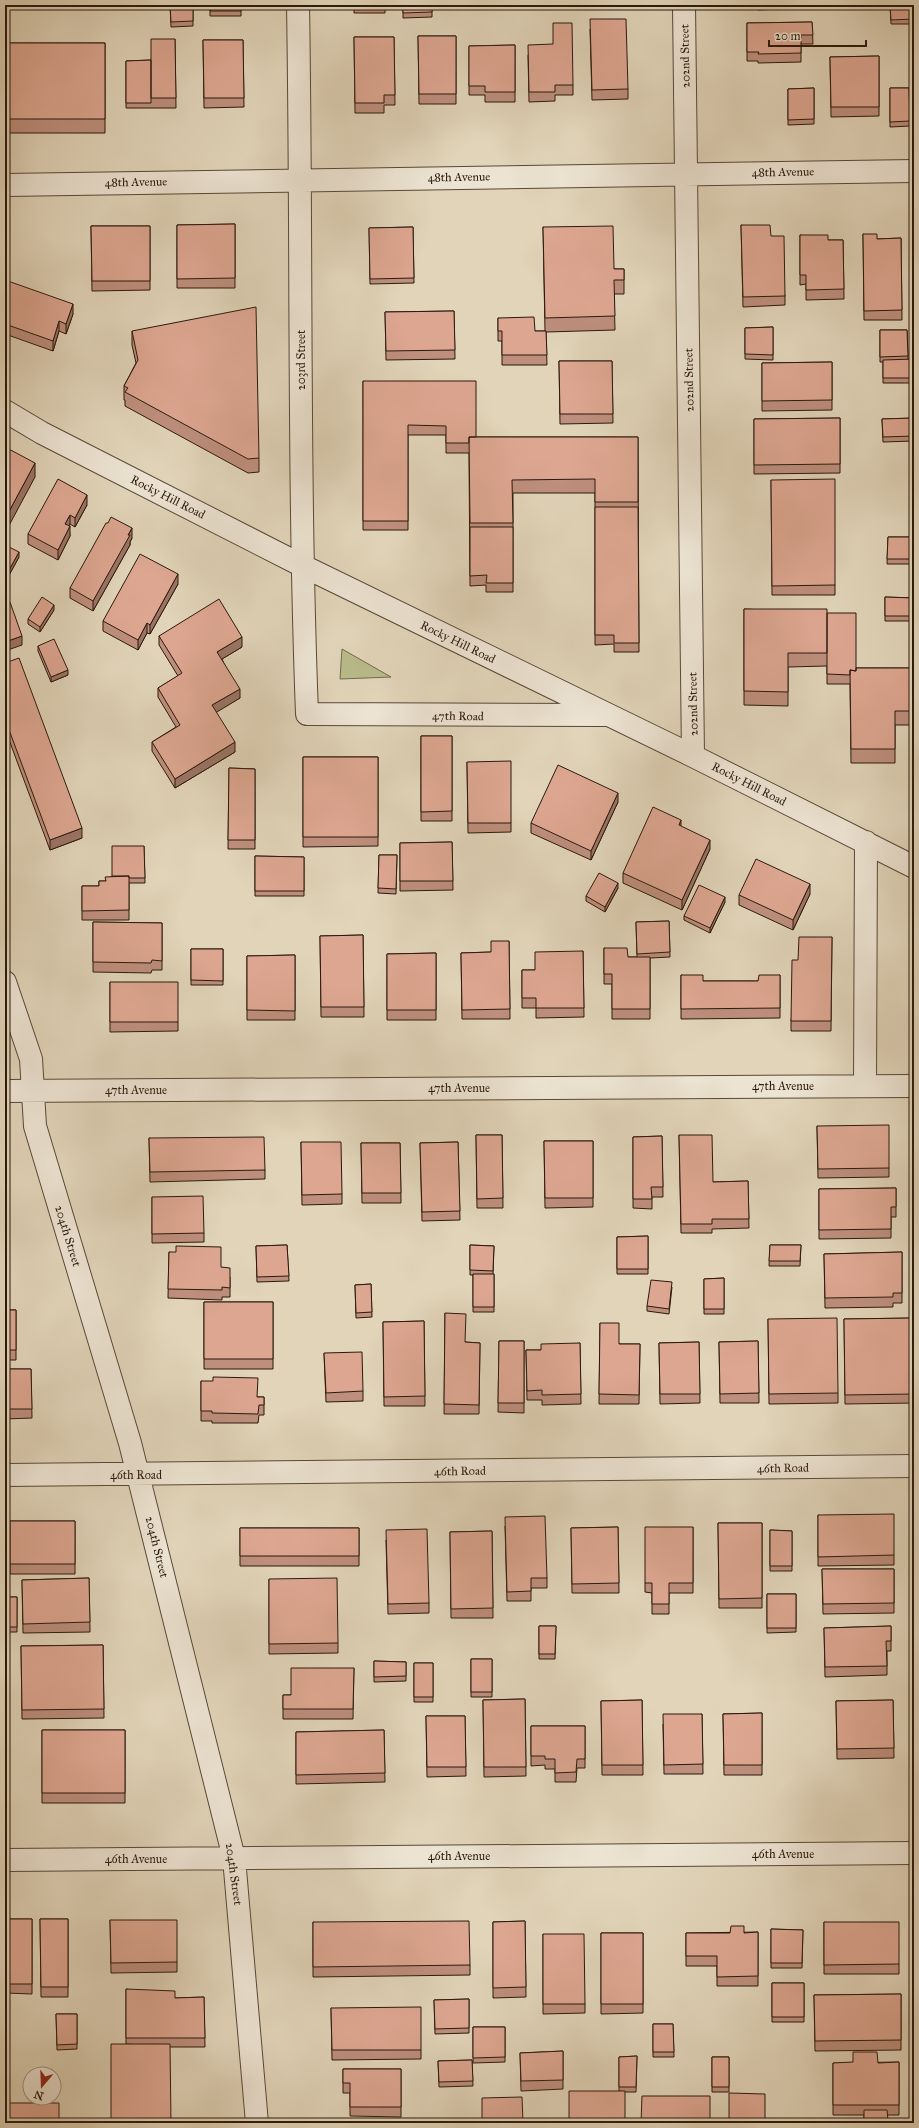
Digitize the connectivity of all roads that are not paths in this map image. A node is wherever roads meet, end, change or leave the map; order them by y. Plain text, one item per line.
1 (298, 5) edge
2 (684, 5) edge
3 (914, 170) edge
4 (686, 174) junction
5 (301, 179) junction
6 (5, 185) edge
7 (5, 411) edge
8 (301, 565) junction
9 (307, 714) joint
10 (610, 716) junction
11 (693, 756) junction
12 (866, 842) junction
13 (914, 867) edge
14 (5, 982) edge
15 (865, 1086) junction
16 (914, 1086) edge
17 (32, 1090) junction
18 (5, 1091) edge
19 (914, 1466) edge
20 (5, 1475) edge
21 (139, 1475) junction
22 (914, 1853) edge
23 (234, 1858) junction
24 (5, 1860) edge
25 (258, 2123) edge

1 - 5 street, 203rd Street
2 - 4 street, 202nd Street
3 - 4 street, 48th Avenue
4 - 5 street, 48th Avenue
4 - 11 street, 202nd Street
5 - 6 street, 48th Avenue
5 - 8 street, 203rd Street
7 - 8 street, Rocky Hill Road
8 - 9 street, 203rd Street
8 - 10 street, Rocky Hill Road
9 - 10 street, 47th Road
10 - 11 street, Rocky Hill Road
11 - 12 street, Rocky Hill Road
12 - 13 street, Rocky Hill Road
12 - 15 street
14 - 17 street, 204th Street
15 - 16 street, 47th Avenue
15 - 17 street, 47th Avenue
17 - 18 street, 47th Avenue
17 - 21 street, 204th Street
19 - 21 street, 46th Road
20 - 21 street, 46th Road
21 - 23 street, 204th Street
22 - 23 street, 46th Avenue
23 - 24 street, 46th Avenue
23 - 25 street, 204th Street

